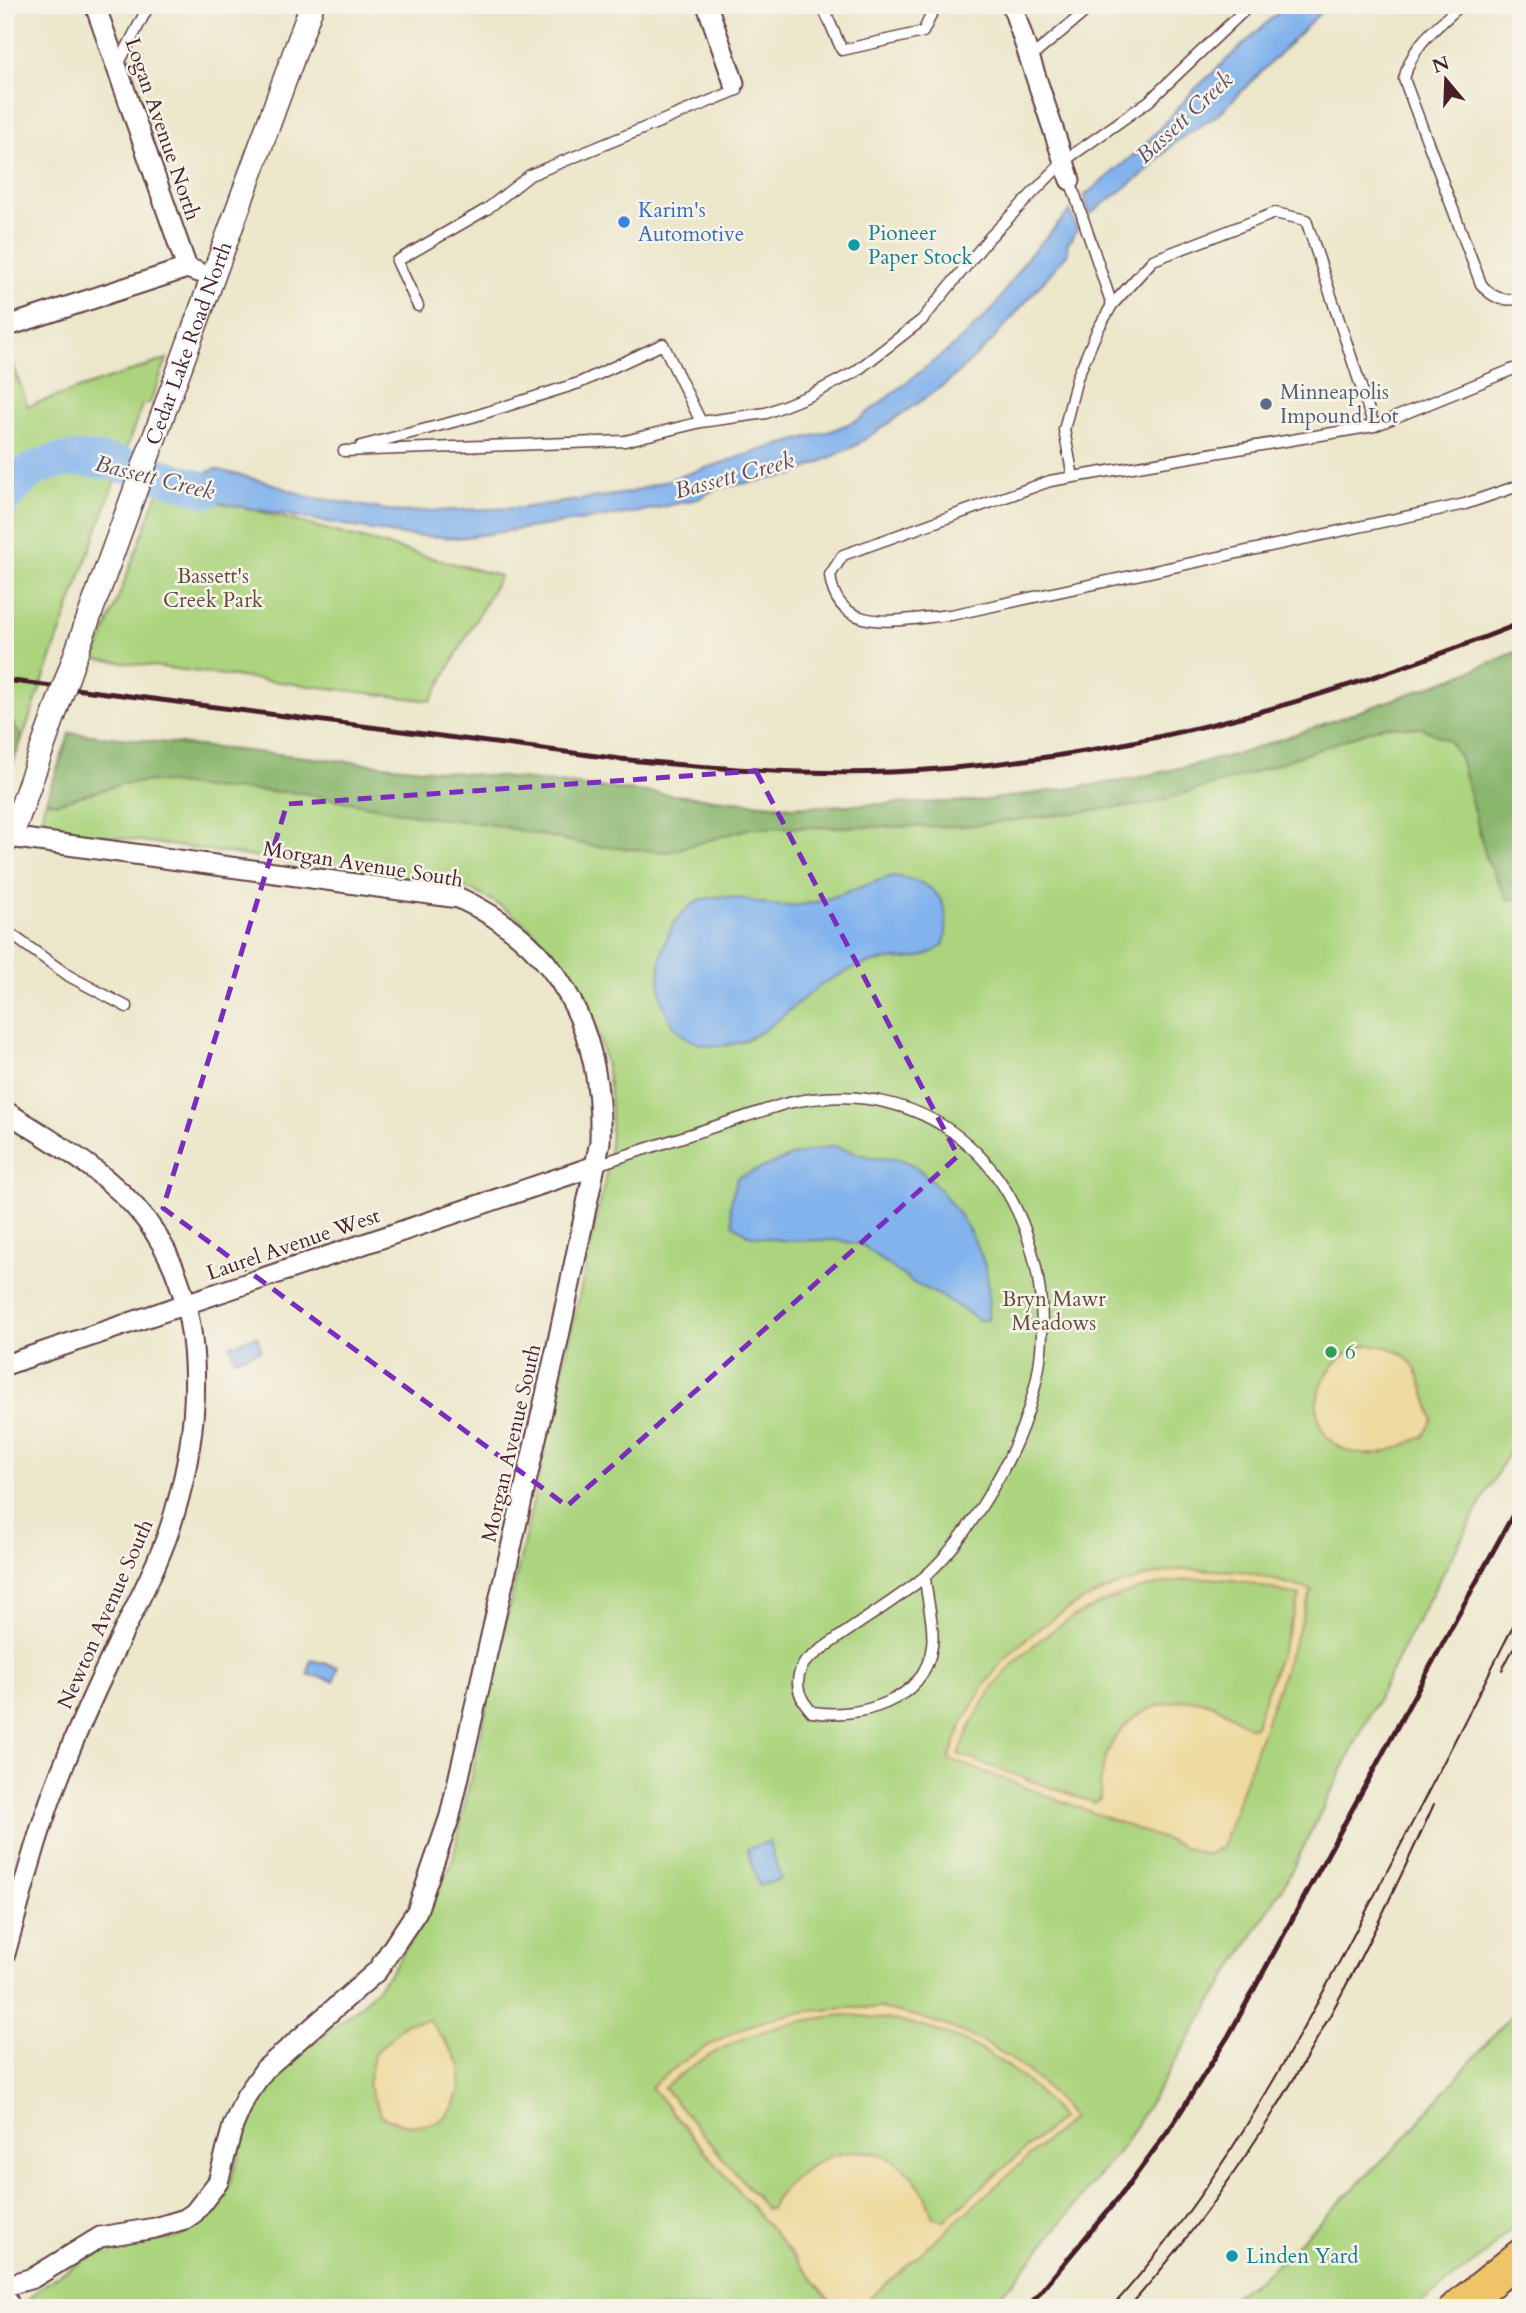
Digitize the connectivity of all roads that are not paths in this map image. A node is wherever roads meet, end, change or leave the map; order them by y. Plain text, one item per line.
1 (95, 5) edge
2 (149, 5) edge
3 (312, 5) edge
4 (707, 5) edge
5 (822, 5) edge
6 (936, 5) edge
7 (1012, 5) edge
8 (1093, 5) edge
9 (1250, 5) edge
10 (1461, 5) edge
11 (1030, 58) junction
12 (117, 68) junction
13 (734, 83) joint
14 (1064, 161) junction
15 (1071, 185) joint
16 (187, 268) junction
17 (212, 278) junction
18 (1521, 298) edge
19 (1112, 305) junction
20 (418, 306) dead end
21 (5, 327) edge
22 (1521, 366) edge
23 (701, 422) junction
24 (1374, 426) junction
25 (1073, 477) junction
26 (1521, 485) edge
27 (7, 840) edge
28 (5, 930) edge
29 (127, 1007) dead end
30 (5, 1111) edge
31 (595, 1166) junction
32 (186, 1305) junction
33 (5, 1365) edge
34 (925, 1576) junction
35 (5, 1954) edge
36 (1521, 2256) edge
37 (5, 2286) edge
38 (5, 2294) edge
39 (10, 2308) edge
40 (1457, 2308) edge

1 - 12 street, Logan Avenue North
2 - 12 lane
3 - 17 street, Cedar Lake Road North
4 - 13 street
5 - 6 lane
7 - 11 street
8 - 11 lane
9 - 14 lane
10 - 18 lane
11 - 14 street
12 - 16 street, Logan Avenue North
13 - 20 lane
14 - 15 street
14 - 23 lane
15 - 19 lane
16 - 17 street
16 - 21 street
17 - 27 street, Cedar Lake Road North, bridge
19 - 24 lane
19 - 25 lane
22 - 24 lane
23 - 23 lane
24 - 25 lane
25 - 26 lane
27 - 31 street, Morgan Avenue South
28 - 29 lane
30 - 32 street, Newton Avenue South
31 - 32 street, Laurel Avenue West
31 - 34 lane
31 - 37 street, Morgan Avenue South
32 - 33 street, Laurel Avenue West
32 - 35 street, Newton Avenue South
34 - 34 lane
36 - 40 highway
38 - 39 street

